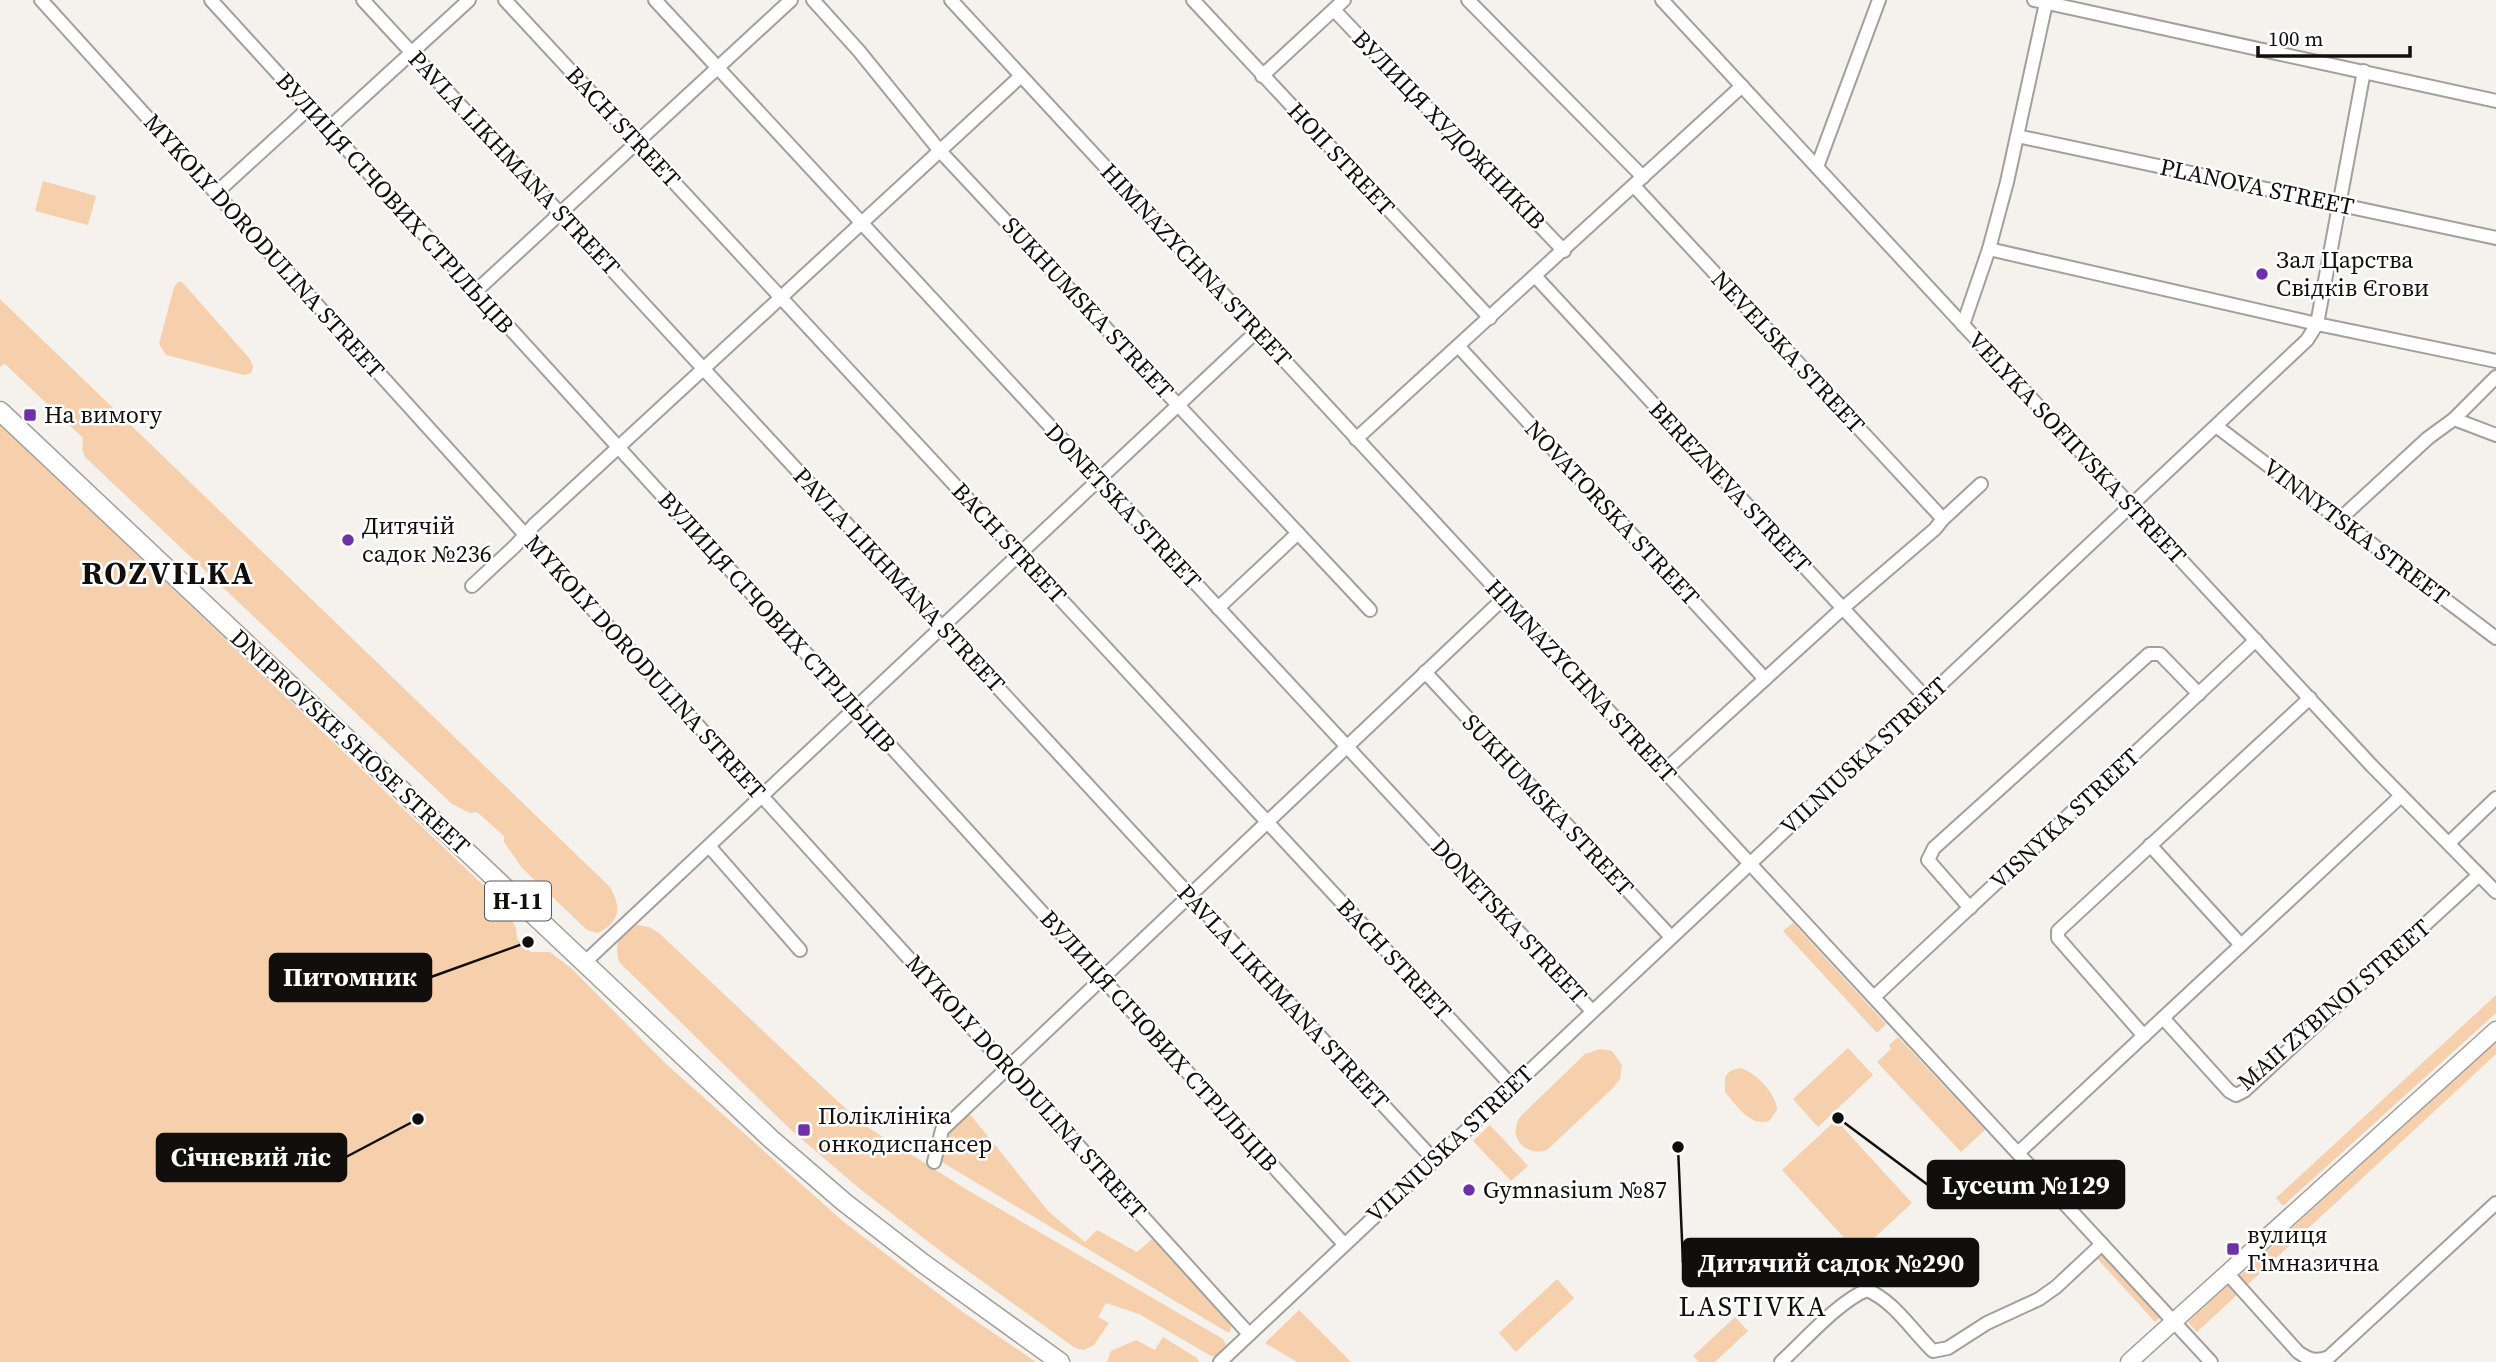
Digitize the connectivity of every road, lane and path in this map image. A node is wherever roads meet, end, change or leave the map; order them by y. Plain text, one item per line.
1 (41, 0) edge
2 (211, 0) edge
3 (363, 0) edge
4 (469, 0) edge
5 (505, 0) edge
6 (654, 0) edge
7 (791, 0) edge
8 (813, 0) edge
9 (951, 0) edge
10 (1193, 0) edge
11 (1344, 0) edge
12 (1468, 0) edge
13 (1662, 0) edge
14 (1879, 0) edge
15 (2040, 1) edge
16 (1334, 10) junction
17 (412, 52) junction
18 (717, 67) junction
19 (2364, 71) junction
20 (1021, 76) junction
21 (1262, 76) junction
22 (1742, 86) junction
23 (2496, 101) edge
24 (309, 108) junction
25 (328, 129) junction
26 (2017, 136) junction
27 (637, 143) junction
28 (940, 151) junction
29 (1817, 167) junction
30 (1639, 181) junction
31 (216, 192) junction
32 (2339, 205) junction
33 (561, 214) junction
34 (862, 223) junction
35 (2496, 238) edge
36 (1989, 249) junction
37 (1564, 251) junction
38 (1535, 276) junction
39 (476, 291) junction
40 (781, 298) junction
41 (1490, 318) junction
42 (2317, 324) junction
43 (1963, 325) junction
44 (1257, 331) junction
45 (1459, 347) junction
46 (2496, 361) edge
47 (704, 369) junction
48 (2496, 377) edge
49 (1178, 405) junction
50 (0, 411) edge
51 (2454, 419) junction
52 (2216, 426) junction
53 (2496, 435) edge
54 (1356, 439) junction
55 (619, 448) junction
56 (1099, 479) junction
57 (1982, 484) dead end
58 (2130, 505) junction
59 (1943, 519) junction
60 (2340, 519) junction
61 (1298, 533) junction
62 (525, 534) junction
63 (1019, 554) junction
64 (472, 586) dead end
65 (1504, 598) junction
66 (1218, 608) junction
67 (1843, 608) junction
68 (1370, 610) dead end
69 (942, 627) junction
70 (2496, 638) edge
71 (2256, 640) junction
72 (1425, 672) junction
73 (1766, 679) junction
74 (2199, 694) junction
75 (1926, 698) junction
76 (2310, 698) junction
77 (856, 708) junction
78 (1347, 747) junction
79 (1664, 771) junction
80 (762, 796) junction
81 (2401, 796) junction
82 (2496, 798) edge
83 (1267, 822) junction
84 (2449, 843) junction
85 (2150, 845) junction
86 (709, 846) junction
87 (1749, 863) junction
88 (2479, 874) junction
89 (2496, 892) edge
90 (1190, 895) junction
91 (1969, 908) junction
92 (1671, 937) junction
93 (2241, 945) junction
94 (800, 950) dead end
95 (584, 963) junction
96 (1102, 978) junction
97 (1874, 997) junction
98 (1592, 1011) junction
99 (2163, 1018) junction
100 (2496, 1030) edge
101 (2144, 1036) junction
102 (1008, 1068) junction
103 (1512, 1086) junction
104 (2018, 1153) junction
105 (1434, 1160) junction
106 (934, 1162) dead end
107 (2496, 1203) edge
108 (1344, 1244) junction
109 (2102, 1244) junction
110 (2227, 1273) junction
111 (2174, 1321) junction
112 (1248, 1334) junction
113 (1060, 1362) edge
114 (1220, 1362) edge
115 (1781, 1362) edge
116 (2129, 1362) edge
117 (2211, 1362) edge

1 - 31 street, MYKOLY DORODULINA STREET
2 - 24 street, ВУЛИЦЯ СІЧОВИХ СТРІЛЬЦІВ
3 - 17 street, PAVLA LIKHMANA STREET
4 - 17 street
5 - 27 street, BACH STREET
6 - 18 street, DONETSKA STREET
7 - 18 street
8 - 28 street, SUKHUMSKA STREET
9 - 20 street, HIMNAZYCHNA STREET
10 - 21 street, HOII STREET
11 - 16 street
12 - 30 street, NEVELSKA STREET
13 - 22 street, VELYKA SOFIIVSKA STREET
14 - 29 street
15 - 19 street
15 - 26 street
16 - 21 street
16 - 37 street, ВУЛИЦЯ ХУДОЖНИКІВ
17 - 25 street
17 - 33 street, PAVLA LIKHMANA STREET
18 - 27 street
18 - 34 street, DONETSKA STREET
19 - 23 street
19 - 32 street, VILNIUSKA STREET
20 - 28 street
20 - 44 street, HIMNAZYCHNA STREET
21 - 41 street, HOII STREET
22 - 29 street, VELYKA SOFIIVSKA STREET
22 - 30 street
24 - 25 street, ВУЛИЦЯ СІЧОВИХ СТРІЛЬЦІВ
24 - 31 street
25 - 39 street, ВУЛИЦЯ СІЧОВИХ СТРІЛЬЦІВ
26 - 32 street, PLANOVA STREET
26 - 36 street
27 - 33 street
27 - 40 street, BACH STREET
28 - 34 street
28 - 49 street, SUKHUMSKA STREET
29 - 43 street, VELYKA SOFIIVSKA STREET
30 - 37 street
30 - 59 street, NEVELSKA STREET
31 - 62 street, MYKOLY DORODULINA STREET
32 - 35 street, PLANOVA STREET
32 - 42 street, VILNIUSKA STREET
33 - 39 street
33 - 47 street, PAVLA LIKHMANA STREET
34 - 40 street
34 - 56 street, DONETSKA STREET
36 - 42 street
36 - 43 street
37 - 38 street
38 - 41 street
38 - 67 street, BEREZNEVA STREET
39 - 55 street, ВУЛИЦЯ СІЧОВИХ СТРІЛЬЦІВ
40 - 47 street
40 - 63 street, BACH STREET
41 - 45 street
42 - 46 street
42 - 52 street, VILNIUSKA STREET
43 - 58 street, VELYKA SOFIIVSKA STREET
44 - 49 street
44 - 54 street, HIMNAZYCHNA STREET
45 - 54 street
45 - 73 street, NOVATORSKA STREET
47 - 55 street
47 - 69 street, PAVLA LIKHMANA STREET
48 - 51 street
49 - 56 street
49 - 61 street, SUKHUMSKA STREET
50 - 95 main road, DNIPROVSKE SHOSE STREET / Н-11
51 - 53 street
51 - 60 street
52 - 58 street, VILNIUSKA STREET
52 - 60 street, VINNYTSKA STREET
54 - 65 street, HIMNAZYCHNA STREET
55 - 62 street
55 - 77 street, ВУЛИЦЯ СІЧОВИХ СТРІЛЬЦІВ
56 - 63 street
56 - 66 street, DONETSKA STREET
57 - 59 street
58 - 71 street, VELYKA SOFIIVSKA STREET
58 - 75 street, VILNIUSKA STREET
59 - 67 street
60 - 70 street, VINNYTSKA STREET
61 - 66 street
61 - 68 street, SUKHUMSKA STREET
62 - 64 street
62 - 80 street, MYKOLY DORODULINA STREET
63 - 69 street
63 - 83 street, BACH STREET
65 - 72 street
65 - 79 street, HIMNAZYCHNA STREET
66 - 78 street, DONETSKA STREET
67 - 73 street
67 - 75 street, BEREZNEVA STREET
69 - 77 street
69 - 90 street, PAVLA LIKHMANA STREET
71 - 74 street, VISNYKA STREET
71 - 76 street, VELYKA SOFIIVSKA STREET
72 - 78 street
72 - 92 street, SUKHUMSKA STREET
73 - 79 street
74 - 91 street, VISNYKA STREET
74 - 91 street
75 - 87 street, VILNIUSKA STREET
76 - 81 street, VELYKA SOFIIVSKA STREET
76 - 85 street
77 - 80 street
77 - 96 street, ВУЛИЦЯ СІЧОВИХ СТРІЛЬЦІВ
78 - 83 street
78 - 98 street, DONETSKA STREET
79 - 87 street, HIMNAZYCHNA STREET
80 - 86 street
80 - 102 street, MYKOLY DORODULINA STREET
81 - 84 street, VELYKA SOFIIVSKA STREET
81 - 93 street
82 - 84 street
83 - 90 street
83 - 103 street, BACH STREET
84 - 88 street, VELYKA SOFIIVSKA STREET
85 - 93 street
85 - 101 street
86 - 94 street
86 - 95 street
87 - 92 street, VILNIUSKA STREET
87 - 97 street, HIMNAZYCHNA STREET
88 - 89 street, VELYKA SOFIIVSKA STREET
88 - 99 street, MAII ZYBINOI STREET
90 - 96 street
90 - 105 street, PAVLA LIKHMANA STREET
91 - 97 street, VISNYKA STREET
92 - 98 street, VILNIUSKA STREET
93 - 99 street
95 - 113 main road, DNIPROVSKE SHOSE STREET / Н-11
96 - 102 street
96 - 108 street, ВУЛИЦЯ СІЧОВИХ СТРІЛЬЦІВ
97 - 104 street, HIMNAZYCHNA STREET
98 - 103 street, VILNIUSKA STREET
99 - 101 street
100 - 110 street
101 - 104 street
102 - 106 street
102 - 112 street, MYKOLY DORODULINA STREET
103 - 105 street, VILNIUSKA STREET
104 - 109 street, HIMNAZYCHNA STREET
105 - 108 street, VILNIUSKA STREET
107 - 110 street
108 - 112 street, VILNIUSKA STREET
109 - 111 street, HIMNAZYCHNA STREET
109 - 115 street
110 - 111 street
111 - 116 street
111 - 117 street, HIMNAZYCHNA STREET
112 - 114 street, VILNIUSKA STREET

